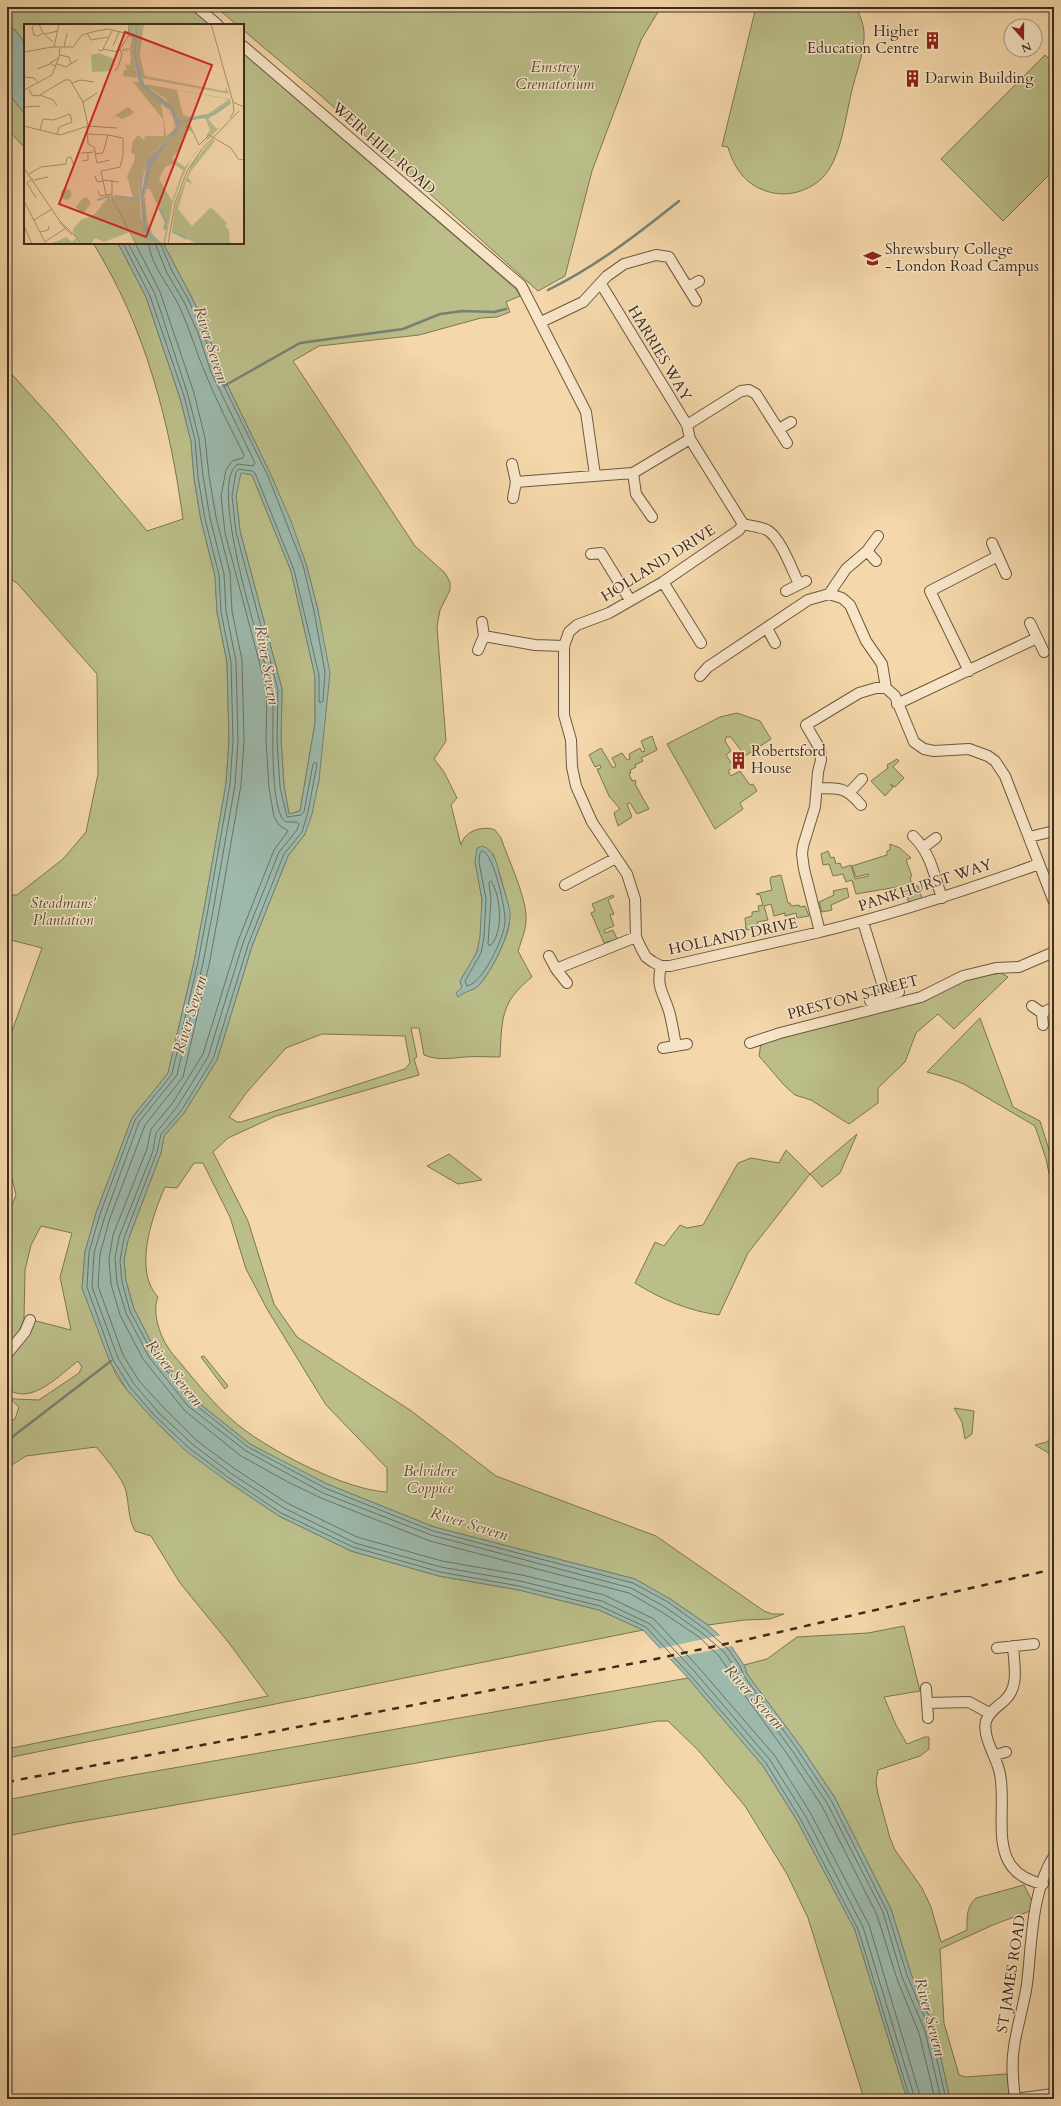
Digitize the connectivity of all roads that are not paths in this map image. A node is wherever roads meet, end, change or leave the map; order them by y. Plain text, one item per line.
1 (197, 7) edge
2 (217, 24) edge
3 (244, 47) edge
4 (700, 281) dead end
5 (601, 284) junction
6 (688, 287) junction
7 (696, 301) dead end
8 (541, 322) junction
9 (791, 422) dead end
10 (686, 425) junction
11 (779, 429) junction
12 (690, 439) junction
13 (787, 443) dead end
14 (512, 464) dead end
15 (633, 473) junction
16 (595, 476) junction
17 (516, 482) junction
18 (513, 498) dead end
19 (652, 518) dead end
20 (743, 524) junction
21 (878, 536) dead end
22 (992, 543) dead end
23 (867, 551) junction
24 (591, 554) dead end
25 (998, 556) junction
26 (876, 561) dead end
27 (1006, 574) dead end
28 (662, 582) junction
29 (786, 591) dead end
30 (829, 594) junction
31 (630, 600) junction
32 (482, 622) dead end
33 (1030, 623) dead end
34 (767, 628) junction
35 (484, 636) junction
36 (1037, 638) junction
37 (701, 642) dead end
38 (774, 643) dead end
39 (564, 646) junction
40 (478, 650) dead end
41 (1044, 652) dead end
42 (969, 671) junction
43 (700, 676) dead end
44 (886, 688) junction
45 (897, 704) junction
46 (862, 779) dead end
47 (817, 788) junction
48 (849, 793) junction
49 (861, 806) dead end
50 (1054, 831) edge
51 (912, 836) dead end
52 (1029, 837) junction
53 (936, 838) dead end
54 (924, 847) junction
55 (616, 858) junction
56 (1039, 864) junction
57 (565, 885) dead end
58 (942, 898) junction
59 (1054, 902) edge
60 (863, 922) junction
61 (820, 932) junction
62 (636, 937) junction
63 (1054, 952) edge
64 (549, 956) dead end
65 (661, 966) junction
66 (556, 969) junction
67 (567, 983) dead end
68 (899, 992) dead end
69 (886, 996) junction
70 (870, 1001) dead end
71 (1032, 1006) dead end
72 (1054, 1007) edge
73 (1042, 1013) junction
74 (1043, 1025) dead end
75 (750, 1043) dead end
76 (686, 1044) dead end
77 (676, 1046) junction
78 (663, 1048) dead end
79 (30, 1320) dead end
80 (7, 1354) edge
81 (1034, 1644) dead end
82 (1012, 1646) junction
83 (997, 1648) dead end
84 (926, 1688) dead end
85 (927, 1703) junction
86 (989, 1713) junction
87 (928, 1718) dead end
88 (1006, 1752) dead end
89 (996, 1755) junction
90 (1054, 1856) edge
91 (1043, 1884) junction
92 (1054, 2094) edge
93 (1015, 2099) edge

1 - 2 street
3 - 8 street, WEIR HILL ROAD
4 - 6 street
5 - 6 street
5 - 8 street
5 - 10 street, HARRIES WAY
6 - 7 street
8 - 16 street, WEIR HILL ROAD
9 - 11 street
10 - 11 street
10 - 12 street, HARRIES WAY
11 - 13 street
12 - 15 street
12 - 20 street
14 - 17 street
15 - 16 street
15 - 19 street
16 - 17 street
17 - 18 street
20 - 28 street, HOLLAND DRIVE
20 - 29 street
21 - 23 street
22 - 25 street
23 - 26 street
23 - 30 street
24 - 31 street
25 - 27 street
25 - 42 street
28 - 31 street, HOLLAND DRIVE
28 - 37 street
30 - 34 street
30 - 44 street
31 - 39 street, HOLLAND DRIVE
32 - 35 street
33 - 36 street
34 - 38 street
34 - 43 street
35 - 39 street
35 - 40 street
36 - 41 street
36 - 42 street
39 - 55 street, HOLLAND DRIVE
42 - 45 street
44 - 45 street
44 - 47 street, HOLLAND DRIVE
45 - 52 street
46 - 48 street
47 - 48 street
47 - 61 street, HOLLAND DRIVE
48 - 49 street
50 - 52 street
51 - 54 street
52 - 56 street
53 - 54 street
54 - 58 street
55 - 57 street
55 - 62 street, HOLLAND DRIVE
56 - 58 street, PANKHURST WAY
56 - 59 street
58 - 60 street, PANKHURST WAY
60 - 61 street, PANKHURST WAY
60 - 69 street
61 - 65 street, HOLLAND DRIVE
62 - 65 street, HOLLAND DRIVE
62 - 66 street
63 - 75 street, PRESTON STREET
64 - 66 street
65 - 77 street
66 - 67 street
68 - 69 street
69 - 70 street
71 - 73 street
72 - 73 street
73 - 74 street
76 - 77 street
77 - 78 street
79 - 80 street
81 - 82 street
82 - 83 street
82 - 86 street
84 - 85 street
85 - 86 street
85 - 87 street
86 - 89 street
88 - 89 street
89 - 91 street
90 - 91 street, ST JAMES ROAD
91 - 93 street, ST JAMES ROAD
92 - 93 street

